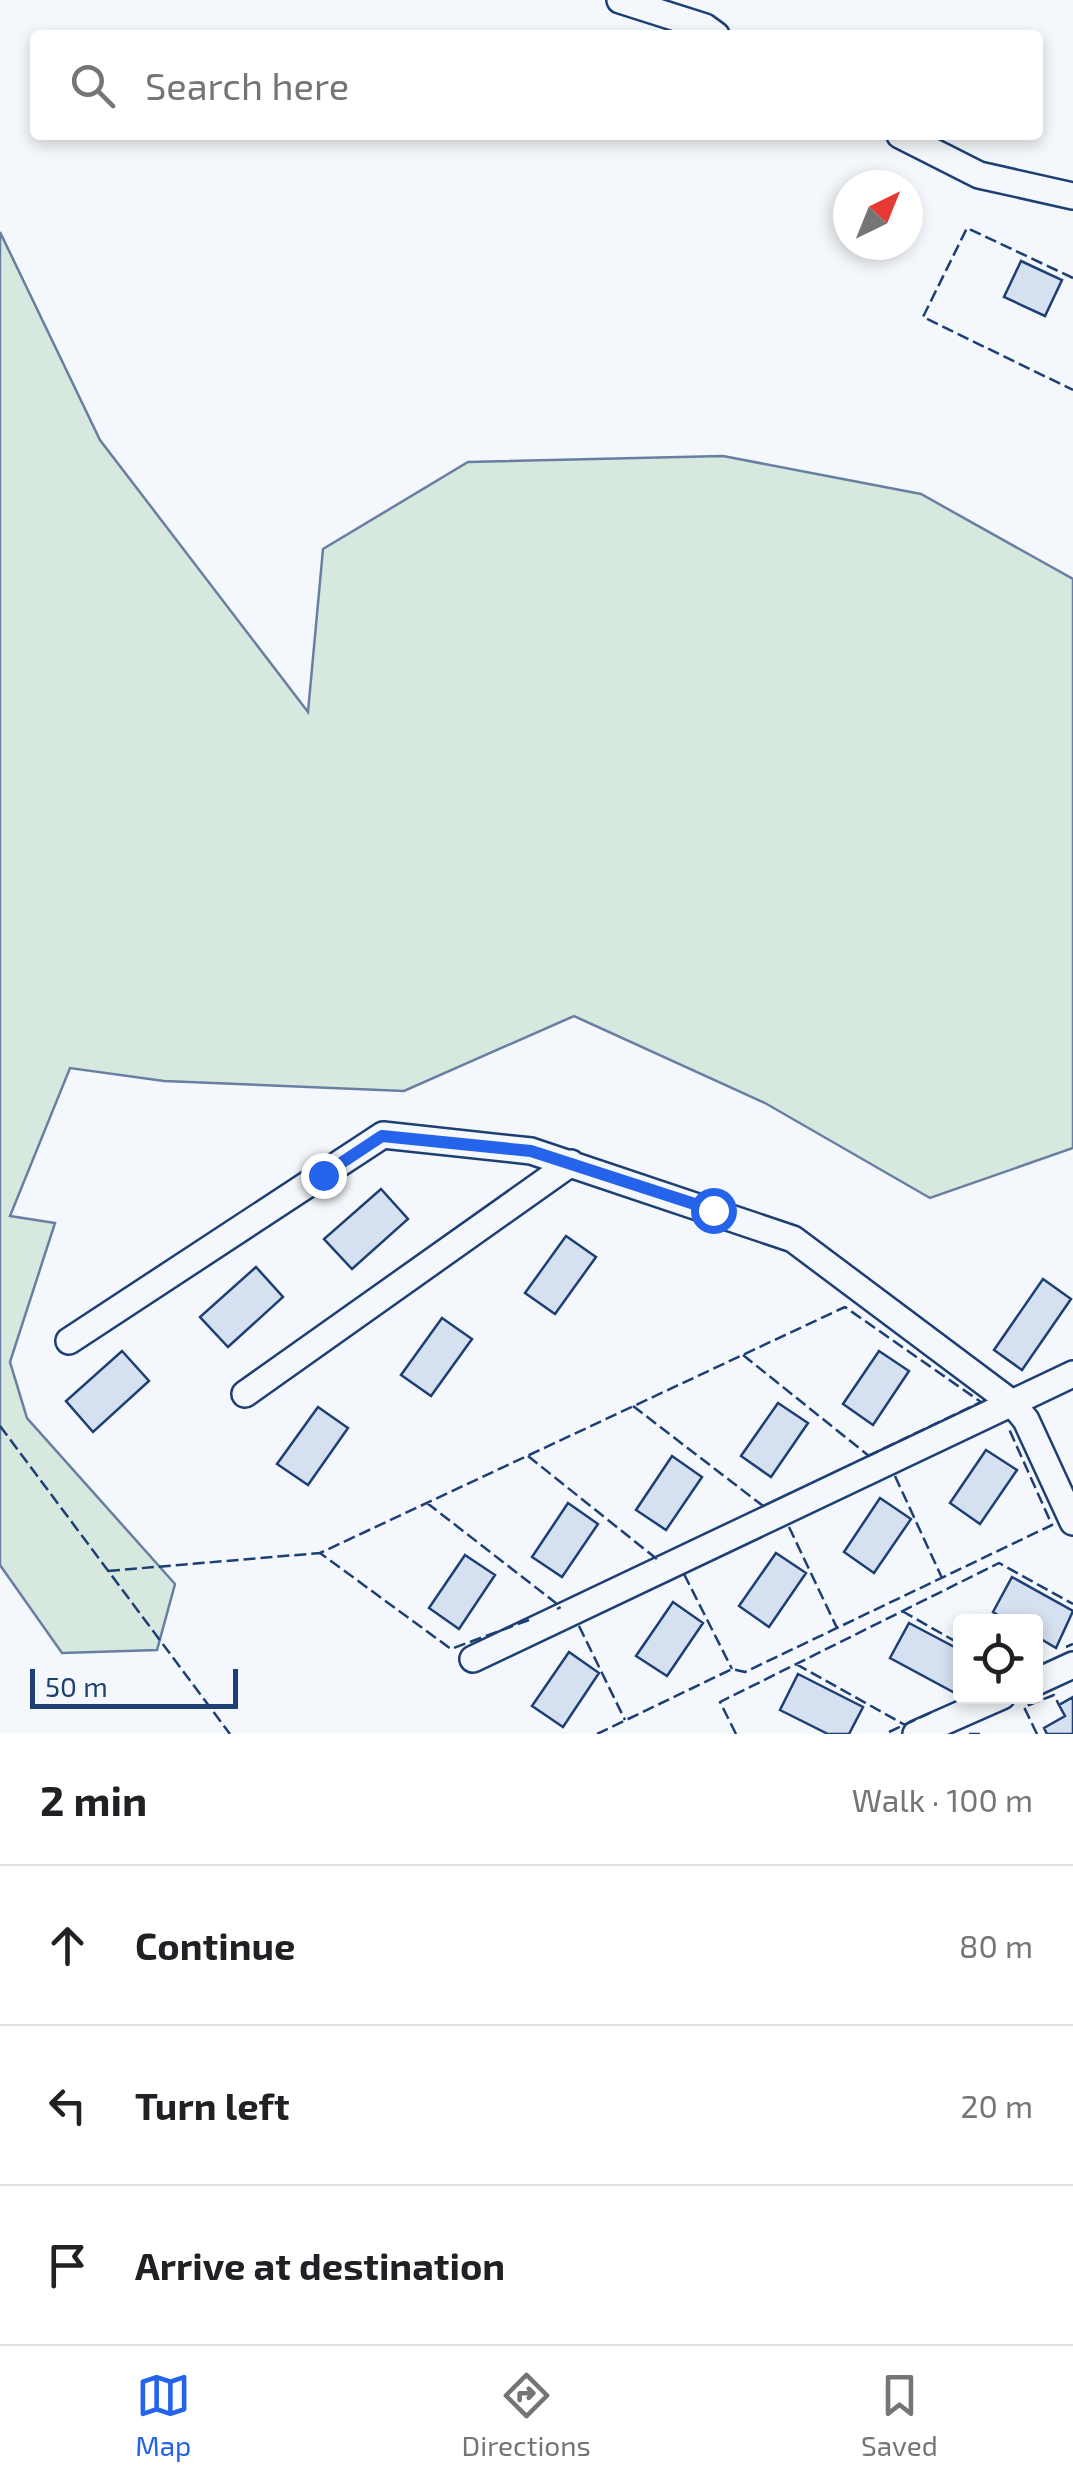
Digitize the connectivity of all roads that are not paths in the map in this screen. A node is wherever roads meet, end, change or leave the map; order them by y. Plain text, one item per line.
1 (620, 0) edge
2 (702, 30) edge
3 (910, 140) edge
4 (1073, 196) edge
5 (571, 1163) junction
6 (69, 1341) dead end
7 (1073, 1374) edge
8 (245, 1394) dead end
9 (1012, 1403) junction
10 (1073, 1522) edge
11 (473, 1659) dead end
12 (1073, 1666) edge
13 (1043, 1679) edge
14 (984, 1704) edge
15 (916, 1734) edge

1 - 2 street
3 - 4 street
5 - 6 street
5 - 8 street
5 - 9 street
7 - 9 street
9 - 10 street
9 - 11 street
12 - 13 street
14 - 15 street

